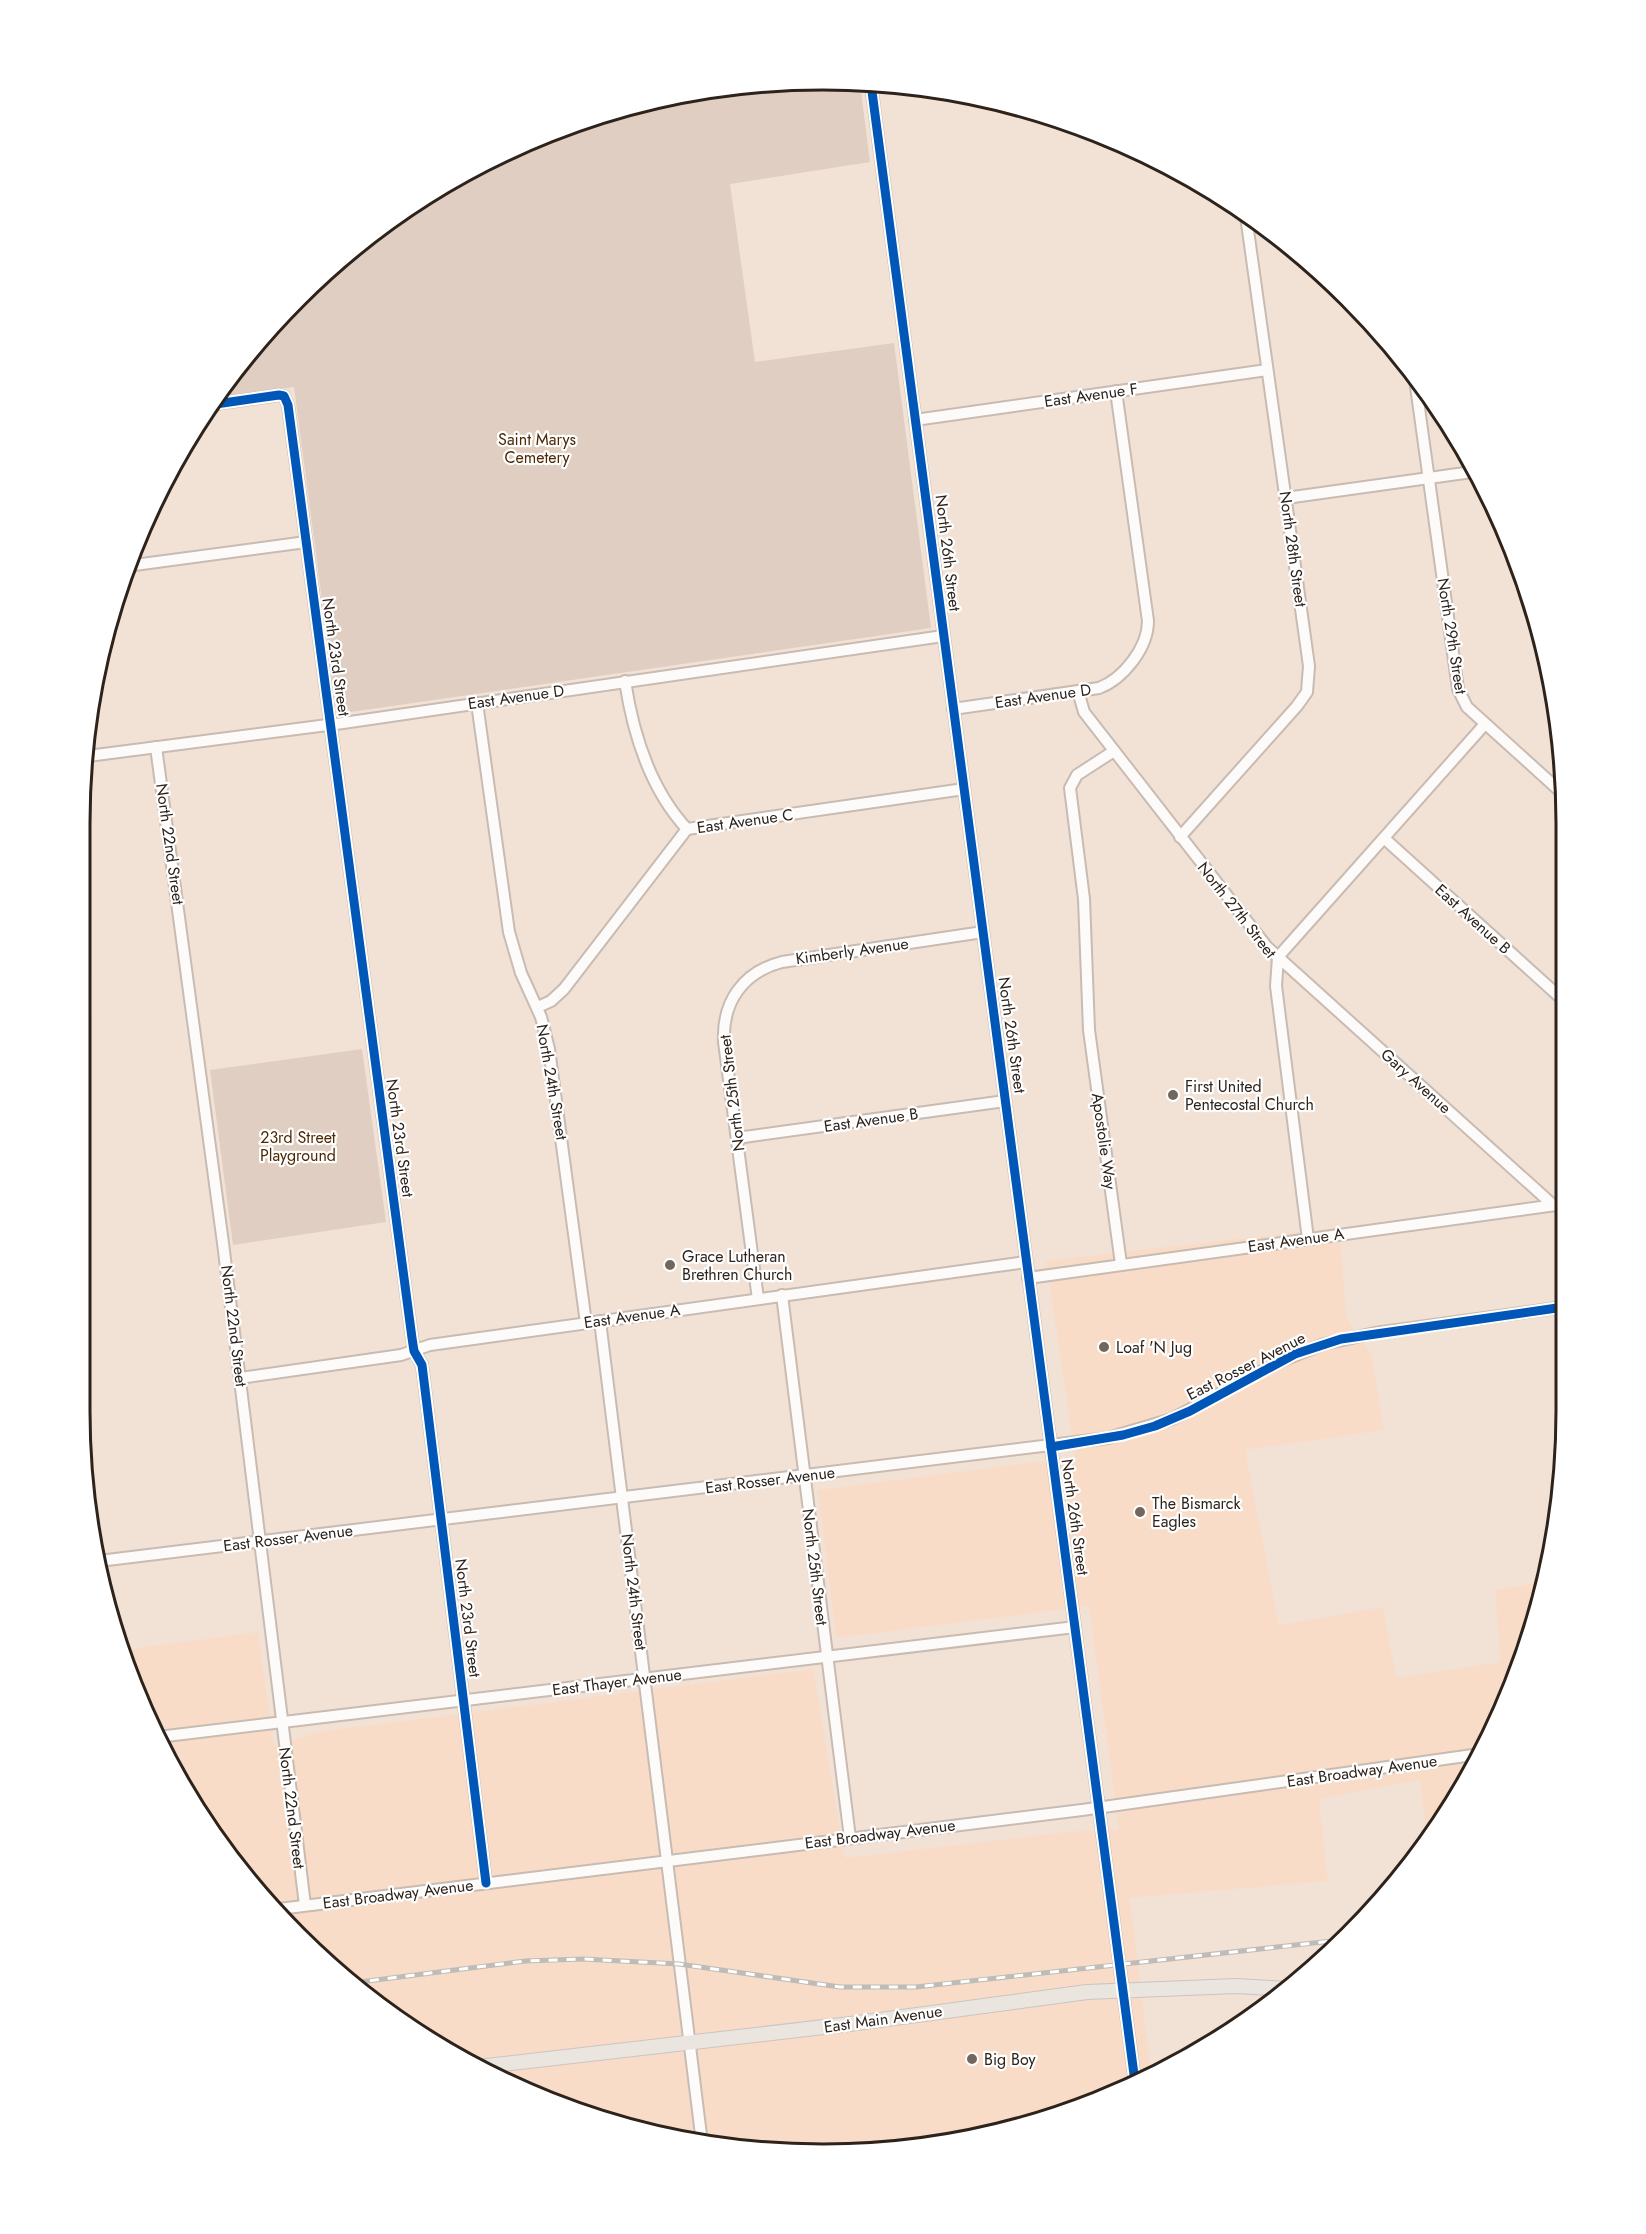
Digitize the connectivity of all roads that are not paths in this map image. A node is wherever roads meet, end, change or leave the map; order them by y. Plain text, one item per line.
1 (872, 92) edge
2 (1247, 226) edge
3 (1267, 370) junction
4 (1116, 391) junction
5 (1417, 395) edge
6 (223, 403) edge
7 (915, 420) junction
8 (1466, 473) edge
9 (1429, 478) junction
10 (1286, 498) junction
11 (306, 542) junction
12 (137, 565) edge
13 (943, 636) junction
14 (625, 681) junction
15 (1078, 691) junction
16 (477, 703) junction
17 (953, 709) junction
18 (1485, 724) junction
19 (330, 725) junction
20 (156, 747) junction
21 (1114, 751) junction
22 (94, 755) edge
23 (1555, 787) edge
24 (964, 789) junction
25 (687, 829) junction
26 (1180, 837) junction
27 (1384, 839) junction
28 (983, 932) junction
29 (1278, 957) junction
30 (1556, 994) edge
31 (732, 996) joint
32 (538, 1007) junction
33 (1005, 1101) junction
34 (737, 1138) junction
35 (1556, 1202) edge
36 (1556, 1204) edge
37 (1308, 1239) junction
38 (1026, 1262) junction
39 (1121, 1264) junction
40 (1028, 1278) junction
41 (782, 1295) junction
42 (758, 1299) junction
43 (1556, 1308) edge
44 (600, 1321) junction
45 (586, 1323) junction
46 (414, 1351) junction
47 (240, 1378) junction
48 (1051, 1447) junction
49 (804, 1476) junction
50 (622, 1497) junction
51 (441, 1520) junction
52 (258, 1542) junction
53 (105, 1560) edge
54 (1075, 1627) junction
55 (826, 1656) junction
56 (645, 1678) junction
57 (464, 1701) junction
58 (282, 1722) junction
59 (167, 1736) edge
60 (1470, 1755) edge
61 (1099, 1807) junction
62 (850, 1838) junction
63 (667, 1861) junction
64 (486, 1883) junction
65 (305, 1905) junction
66 (285, 1908) edge
67 (1275, 1988) edge
68 (1124, 1989) junction
69 (689, 2041) junction
70 (493, 2065) edge
71 (1134, 2074) edge
72 (701, 2134) edge

1 - 7 street, North 26th Street
2 - 3 street, North 28th Street
3 - 4 street, East Avenue F
3 - 10 street, North 28th Street
4 - 7 street, East Avenue F
4 - 15 street, East Avenue D
5 - 9 street, North 29th Street
6 - 11 street, North 23rd Street
7 - 13 street, North 26th Street
8 - 9 street
9 - 10 street
9 - 18 street, North 29th Street
10 - 26 street, North 28th Street
11 - 12 street
11 - 19 street, North 23rd Street
13 - 14 street, East Avenue D
13 - 17 street, North 26th Street
14 - 16 street, East Avenue D
14 - 25 street
15 - 17 street, East Avenue D
15 - 21 street, North 27th Street
16 - 19 street, East Avenue D
16 - 32 street, North 24th Street
17 - 24 street, North 26th Street
18 - 23 street
18 - 27 street
19 - 20 street, East Avenue D
19 - 46 street, North 23rd Street
20 - 22 street, East Avenue D
20 - 47 street, North 22nd Street
21 - 26 street, North 27th Street
21 - 39 street, Apostolie Way
24 - 25 street, East Avenue C
24 - 28 street, North 26th Street
25 - 32 street, East Avenue C
26 - 29 street, North 27th Street
27 - 29 street
27 - 30 street, East Avenue B
28 - 31 street, Kimberly Avenue
28 - 33 street, North 26th Street
29 - 35 street, Gary Avenue
29 - 37 street, North 27th Street
31 - 34 street, North 25th Street
32 - 45 street, North 24th Street
33 - 34 street, East Avenue B
33 - 38 street, North 26th Street
34 - 42 street, North 25th Street
36 - 37 street, East Avenue A
37 - 39 street, East Avenue A
38 - 40 street, North 26th Street
38 - 41 street, East Avenue A
39 - 40 street, East Avenue A
40 - 48 street, North 26th Street
41 - 42 street, East Avenue A
41 - 49 street, North 25th Street
42 - 44 street, East Avenue A
43 - 48 street, East Rosser Avenue
44 - 45 street, East Avenue A
44 - 50 street, North 24th Street
45 - 46 street, East Avenue A
46 - 47 street, East Avenue A
46 - 51 street, North 23rd Street
47 - 52 street, North 22nd Street
48 - 49 street, East Rosser Avenue
48 - 54 street, North 26th Street
49 - 50 street, East Rosser Avenue
49 - 55 street, North 25th Street
50 - 51 street, East Rosser Avenue
50 - 56 street, North 24th Street
51 - 52 street, East Rosser Avenue
51 - 57 street, North 23rd Street
52 - 53 street, East Rosser Avenue
52 - 58 street, North 22nd Street
54 - 55 street, East Thayer Avenue
54 - 61 street, North 26th Street
55 - 56 street, East Thayer Avenue
55 - 62 street, North 25th Street
56 - 57 street, East Thayer Avenue
56 - 63 street, North 24th Street
57 - 58 street, East Thayer Avenue
57 - 64 street, North 23rd Street
58 - 59 street, East Thayer Avenue
58 - 65 street, North 22nd Street
60 - 61 street, East Broadway Avenue
61 - 62 street, East Broadway Avenue
61 - 68 street, North 26th Street
62 - 63 street, East Broadway Avenue
63 - 64 street, East Broadway Avenue
63 - 69 street, North 24th Street
64 - 65 street, East Broadway Avenue
65 - 66 street, East Broadway Avenue
67 - 68 main road, East Main Avenue
68 - 69 main road, East Main Avenue
68 - 71 street, North 26th Street
69 - 70 main road, East Main Avenue
69 - 72 street, North 24th Street

